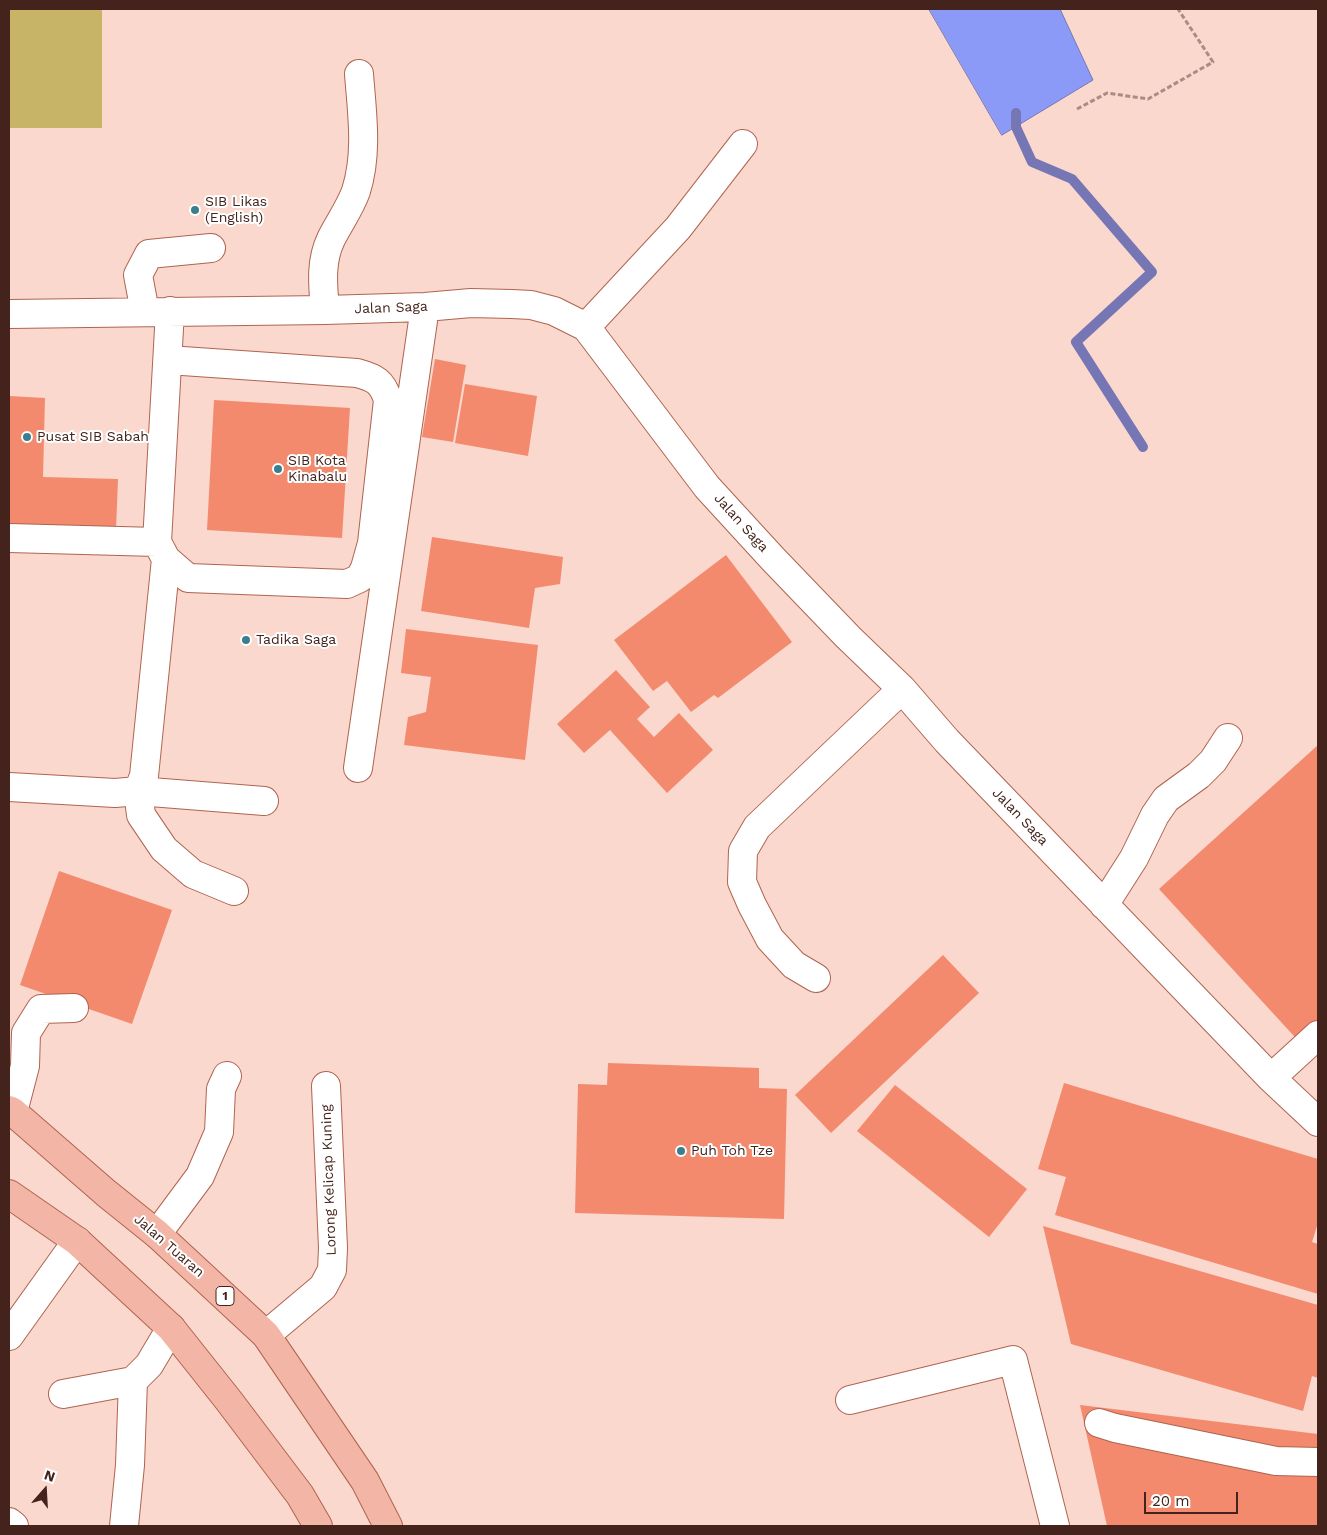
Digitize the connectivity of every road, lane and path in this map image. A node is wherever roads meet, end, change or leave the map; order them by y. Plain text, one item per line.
1 (1178, 9) edge
2 (359, 74) dead end
3 (1078, 109) dead end
4 (743, 144) dead end
5 (211, 248) dead end
6 (425, 307) junction
7 (325, 310) junction
8 (157, 311) junction
9 (9, 314) edge
10 (586, 327) junction
11 (168, 360) junction
12 (9, 538) edge
13 (162, 551) junction
14 (902, 689) junction
15 (1228, 738) dead end
16 (358, 768) dead end
17 (9, 787) edge
18 (138, 792) junction
19 (264, 802) dead end
20 (234, 891) dead end
21 (1104, 905) junction
22 (816, 978) dead end
23 (74, 1008) dead end
24 (1318, 1035) edge
25 (226, 1076) dead end
26 (1271, 1078) junction
27 (326, 1086) dead end
28 (11, 1111) edge
29 (1318, 1122) edge
30 (9, 1194) edge
31 (157, 1234) junction
32 (77, 1241) junction
33 (171, 1328) junction
34 (266, 1335) junction
35 (9, 1336) edge
36 (133, 1382) junction
37 (63, 1394) dead end
38 (850, 1400) dead end
39 (1099, 1423) dead end
40 (1318, 1462) edge
41 (9, 1522) edge
42 (14, 1526) edge
43 (124, 1526) edge
44 (318, 1526) edge
45 (388, 1526) edge
46 (1054, 1526) edge

1 - 3 path
2 - 7 street
4 - 10 street
5 - 8 street
6 - 7 street, Jalan Saga
6 - 10 street, Jalan Saga
6 - 16 street
7 - 8 street, Jalan Saga
8 - 9 street, Jalan Saga
8 - 11 street
10 - 14 street, Jalan Saga
11 - 13 street
11 - 13 street
12 - 13 street
13 - 18 street
14 - 21 street, Jalan Saga
14 - 22 street
15 - 21 street
17 - 18 street
18 - 19 street
18 - 20 street
21 - 26 street, Jalan Saga
23 - 28 street
24 - 26 street
25 - 31 street
26 - 29 street, Jalan Saga
27 - 34 street, Lorong Kelicap Kuning
28 - 31 main road, Jalan Tuaran / 1
30 - 32 main road
31 - 34 main road, Jalan Tuaran / 1
32 - 33 main road
32 - 35 street
33 - 36 street
33 - 44 main road
34 - 45 main road, Jalan Tuaran / 1
36 - 37 street
36 - 43 street
38 - 46 street
39 - 40 street
41 - 42 street

